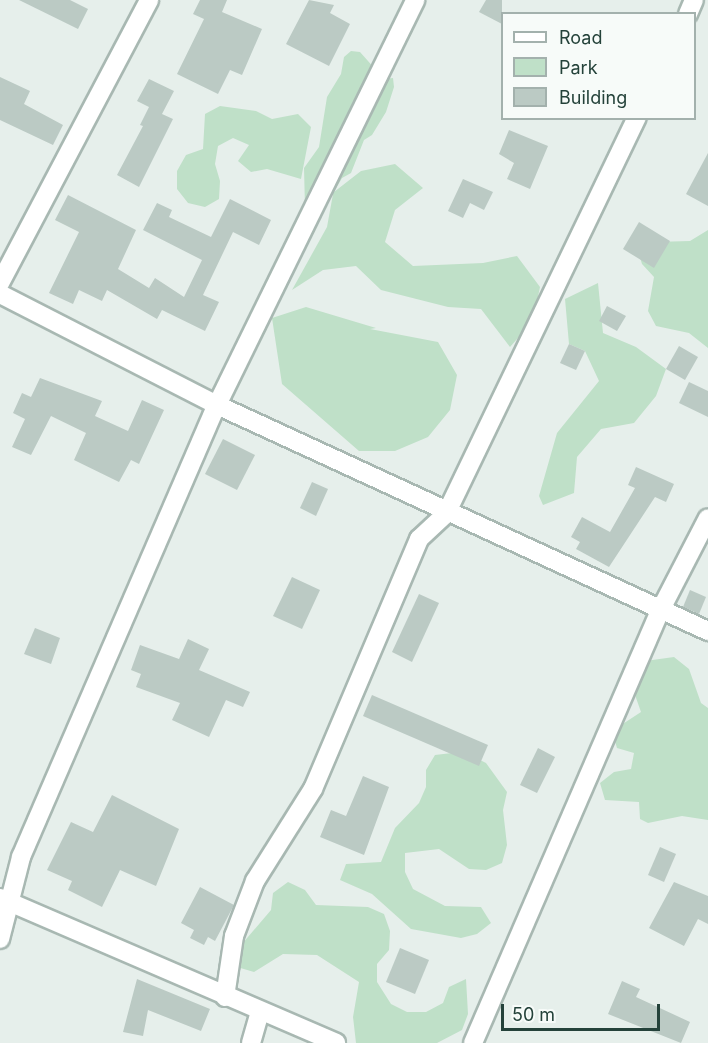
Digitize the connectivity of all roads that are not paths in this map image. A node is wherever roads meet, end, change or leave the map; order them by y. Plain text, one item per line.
1 (149, 0) edge
2 (415, 0) edge
3 (636, 120) edge
4 (0, 283) edge
5 (0, 294) edge
6 (217, 405) junction
7 (446, 514) junction
8 (708, 518) edge
9 (660, 609) junction
10 (708, 631) edge
11 (5, 900) edge
12 (0, 939) edge
13 (225, 997) junction
14 (261, 1012) junction
15 (250, 1043) edge
16 (336, 1043) edge
17 (473, 1043) edge

1 - 4 street
2 - 6 street
3 - 7 street
5 - 6 street
6 - 7 street
6 - 11 street
7 - 9 street
7 - 13 street
8 - 9 street
9 - 10 street
9 - 17 street
11 - 12 street
11 - 13 street
13 - 14 street
14 - 15 street
14 - 16 street

